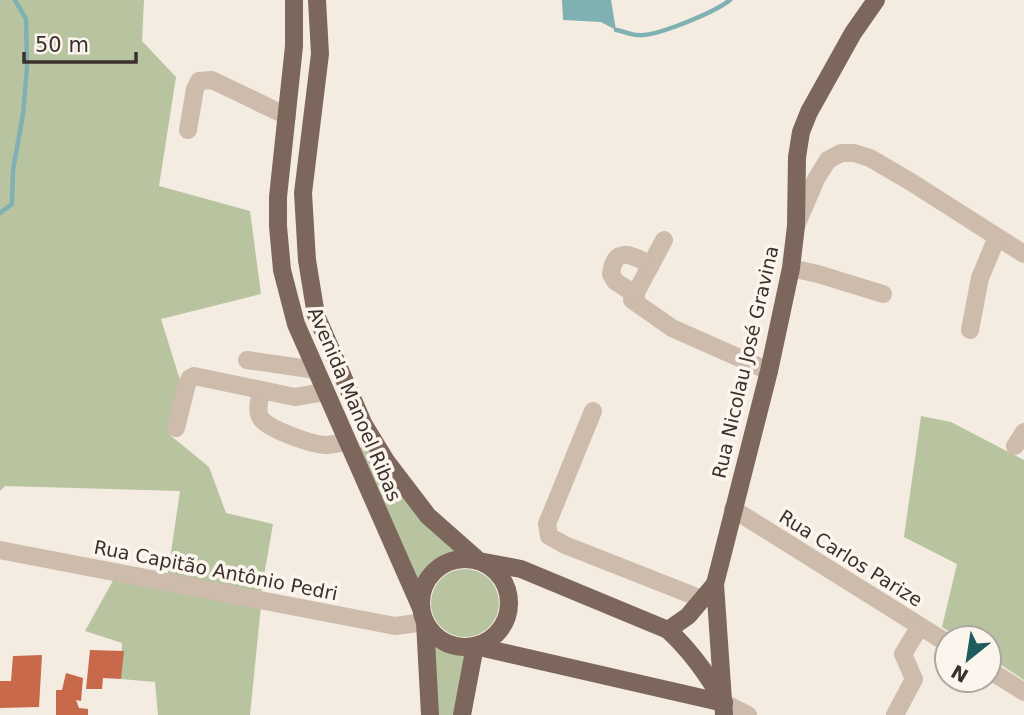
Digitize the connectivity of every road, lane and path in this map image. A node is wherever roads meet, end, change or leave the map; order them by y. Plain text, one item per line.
1 (294, 0) edge
2 (317, 0) edge
3 (876, 0) edge
4 (287, 116) junction
5 (188, 130) dead end
6 (796, 226) junction
7 (997, 237) junction
8 (664, 240) dead end
9 (1024, 254) edge
10 (651, 265) junction
11 (791, 268) junction
12 (883, 294) dead end
13 (635, 295) junction
14 (970, 330) dead end
15 (247, 360) dead end
16 (316, 370) junction
17 (769, 371) junction
18 (261, 390) junction
19 (325, 392) junction
20 (593, 411) dead end
21 (176, 428) dead end
22 (347, 442) junction
23 (733, 509) junction
24 (447, 533) junction
25 (0, 550) edge
26 (480, 561) junction
27 (521, 569) junction
28 (715, 584) junction
29 (702, 599) junction
30 (423, 615) junction
31 (920, 626) junction
32 (668, 629) junction
33 (933, 634) edge
34 (475, 646) junction
35 (1003, 679) edge
36 (1024, 692) edge
37 (724, 709) edge
38 (430, 715) edge
39 (462, 715) edge
40 (748, 715) edge
41 (895, 715) edge

1 - 4 main road, Avenida Manoel Ribas
2 - 24 main road, Avenida Manoel Ribas
3 - 6 main road, Rua Nicolau José Gravina
4 - 5 street
4 - 16 main road, Avenida Manoel Ribas
6 - 7 street
6 - 11 main road, Rua Nicolau José Gravina
7 - 9 street
7 - 14 street
8 - 10 street
10 - 13 street
10 - 13 street
11 - 12 street
11 - 17 main road, Rua Nicolau José Gravina
13 - 17 street
15 - 16 street
16 - 19 main road, Avenida Manoel Ribas
17 - 23 main road, Rua Nicolau José Gravina
18 - 19 street
18 - 21 street
18 - 22 street
19 - 22 main road, Avenida Manoel Ribas
20 - 29 street
22 - 30 main road, Avenida Manoel Ribas
23 - 28 main road, Rua Nicolau José Gravina
23 - 31 street, Rua Carlos Parize
24 - 26 main road, Avenida Manoel Ribas
24 - 27 main road, Avenida Manoel Ribas
25 - 30 street, Rua Capitão Antônio Pedri
26 - 27 main road, Avenida Manoel Ribas
26 - 30 main road
26 - 34 main road
27 - 32 main road, Avenida Manoel Ribas
28 - 29 main road, Rua Nicolau José Gravina
28 - 37 main road, Rua Nicolau José Gravina
29 - 32 main road, Rua Nicolau José Gravina
30 - 34 main road
30 - 38 main road
31 - 33 street, Rua Carlos Parize
31 - 41 street
32 - 37 main road, Avenida Manoel Ribas
34 - 37 main road
34 - 39 main road
35 - 36 street
37 - 40 street

